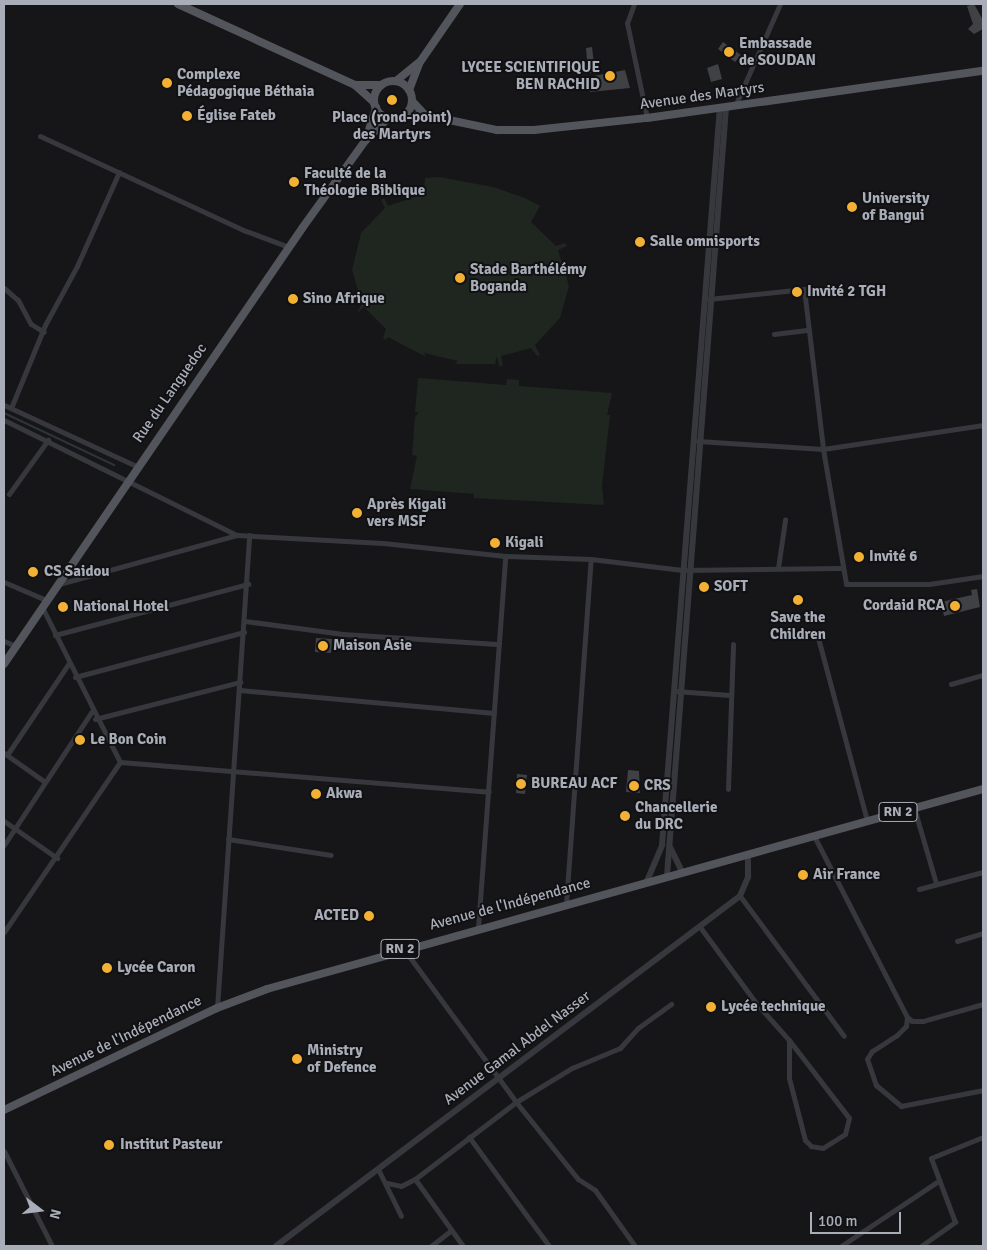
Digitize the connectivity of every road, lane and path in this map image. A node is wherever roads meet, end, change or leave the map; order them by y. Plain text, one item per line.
1 (178, 4) edge
2 (460, 4) edge
3 (634, 4) edge
4 (780, 4) edge
5 (420, 62) junction
6 (983, 71) edge
7 (396, 81) junction
8 (354, 85) junction
9 (381, 85) junction
10 (409, 90) junction
11 (412, 101) junction
12 (375, 105) junction
13 (735, 106) junction
14 (723, 107) junction
15 (425, 115) junction
16 (402, 118) junction
17 (647, 118) junction
18 (387, 119) junction
19 (40, 136) dead end
20 (365, 141) junction
21 (119, 172) junction
22 (289, 247) junction
23 (4, 288) edge
24 (703, 299) junction
25 (712, 299) junction
26 (809, 330) junction
27 (44, 332) junction
28 (774, 334) dead end
29 (4, 405) edge
30 (11, 408) junction
31 (4, 420) edge
32 (983, 425) edge
33 (48, 440) junction
34 (693, 440) junction
35 (702, 441) junction
36 (823, 449) junction
37 (136, 466) junction
38 (128, 479) junction
39 (9, 494) dead end
40 (785, 520) dead end
41 (249, 535) junction
42 (238, 536) junction
43 (505, 556) junction
44 (591, 559) junction
45 (778, 568) junction
46 (841, 568) junction
47 (682, 570) junction
48 (692, 570) junction
49 (983, 576) edge
50 (4, 582) edge
51 (248, 584) junction
52 (56, 585) junction
53 (44, 604) junction
54 (245, 621) junction
55 (244, 632) junction
56 (817, 634) dead end
57 (55, 635) junction
58 (4, 641) edge
59 (497, 644) junction
60 (732, 644) dead end
61 (16, 646) junction
62 (69, 663) junction
63 (4, 664) edge
64 (983, 675) edge
65 (75, 677) junction
66 (240, 682) junction
67 (951, 684) dead end
68 (240, 690) junction
69 (674, 691) junction
70 (683, 692) junction
71 (730, 696) junction
72 (92, 711) junction
73 (494, 713) junction
74 (95, 719) junction
75 (6, 754) edge
76 (120, 762) junction
77 (232, 774) junction
78 (46, 782) junction
79 (728, 788) dead end
80 (983, 789) edge
81 (489, 792) junction
82 (914, 808) junction
83 (4, 820) edge
84 (867, 821) junction
85 (15, 828) junction
86 (814, 836) junction
87 (228, 839) junction
88 (669, 843) junction
89 (4, 844) edge
90 (331, 855) dead end
91 (748, 855) junction
92 (56, 858) junction
93 (682, 872) junction
94 (983, 872) edge
95 (667, 876) junction
96 (647, 881) junction
97 (936, 883) junction
98 (919, 889) dead end
99 (740, 896) junction
100 (566, 904) junction
101 (700, 927) junction
102 (478, 928) junction
103 (4, 932) edge
104 (983, 933) edge
105 (957, 941) dead end
106 (402, 948) junction
107 (671, 1004) dead end
108 (983, 1004) edge
109 (217, 1008) junction
110 (907, 1017) junction
111 (844, 1036) dead end
112 (789, 1040) junction
113 (498, 1077) junction
114 (983, 1090) edge
115 (516, 1102) junction
116 (4, 1110) edge
117 (469, 1137) junction
118 (983, 1137) edge
119 (4, 1151) edge
120 (378, 1169) junction
121 (415, 1178) junction
122 (937, 1182) junction
123 (387, 1183) junction
124 (401, 1216) dead end
125 (450, 1231) junction
126 (52, 1246) edge
127 (276, 1246) edge
128 (431, 1246) edge
129 (463, 1246) edge
130 (549, 1246) edge
131 (635, 1246) edge
132 (841, 1246) edge
133 (921, 1246) edge

1 - 8 main road
2 - 5 main road
3 - 17 street
4 - 13 street
5 - 7 main road
5 - 10 main road
6 - 13 main road, Avenue des Martyrs
7 - 9 main road
7 - 10 main road
8 - 9 main road
8 - 12 main road
9 - 12 main road
10 - 11 main road
11 - 15 main road
11 - 16 main road
12 - 18 main road
12 - 20 main road, Rue du Languedoc
13 - 14 main road, Avenue des Martyrs
14 - 17 main road, Avenue des Martyrs
14 - 24 street
14 - 25 street
15 - 16 main road, Avenue des Martyrs
15 - 17 main road, Avenue des Martyrs
16 - 18 main road
18 - 20 main road, Rue du Languedoc
19 - 21 street
20 - 22 main road, Rue du Languedoc
21 - 22 street
21 - 27 street
22 - 37 main road, Rue du Languedoc
23 - 27 street
24 - 25 street
24 - 34 street
25 - 26 street
25 - 35 street
26 - 28 street
26 - 36 street
27 - 30 street
29 - 30 street
30 - 37 street
31 - 33 street
32 - 36 street
33 - 38 street
33 - 39 street
34 - 35 street
34 - 47 street
35 - 36 street
35 - 48 street
36 - 46 street
37 - 38 main road, Rue du Languedoc
38 - 42 street
38 - 52 main road, Rue du Languedoc
40 - 45 street
41 - 42 street
41 - 43 street
41 - 51 street
42 - 52 street
43 - 44 street
43 - 59 street
44 - 47 street
44 - 100 street
45 - 46 street
45 - 48 street
46 - 49 street
47 - 48 street
47 - 69 street
48 - 70 street
50 - 53 street
51 - 54 street
51 - 57 street
52 - 53 main road, Rue du Languedoc
53 - 57 street
53 - 61 main road, Rue du Languedoc
54 - 55 street
54 - 59 street
55 - 65 street
55 - 66 street
56 - 84 street
57 - 62 street
58 - 61 street
59 - 73 street
60 - 71 street
61 - 63 main road, Rue du Languedoc
62 - 65 street
62 - 75 street
64 - 67 street
65 - 72 street
66 - 68 street
66 - 74 street
68 - 73 street
68 - 77 street
69 - 70 street
69 - 96 street
70 - 71 street
70 - 88 street
71 - 79 street
72 - 74 street
72 - 78 street
73 - 81 street
74 - 76 street
75 - 78 street
76 - 77 street
76 - 92 street
77 - 81 street
77 - 87 street
78 - 85 street
80 - 82 main road, Avenue de l'Indépendance / RN 2
81 - 102 street
82 - 84 main road, Avenue de l'Indépendance / RN 2
82 - 97 street
83 - 85 street
84 - 86 main road, Avenue de l'Indépendance / RN 2
85 - 89 street
85 - 92 street
86 - 91 main road, Avenue de l'Indépendance / RN 2
86 - 110 street
87 - 90 street
87 - 109 street
88 - 93 street
88 - 95 street
91 - 93 main road, Avenue de l'Indépendance / RN 2
91 - 99 street
92 - 103 street
93 - 95 main road, Avenue de l'Indépendance / RN 2
94 - 97 street
95 - 96 main road, Avenue de l'Indépendance / RN 2
96 - 100 main road, Avenue de l'Indépendance / RN 2
97 - 98 street
99 - 101 street, Avenue Gamal Abdel Nasser
99 - 111 street
100 - 102 main road, Avenue de l'Indépendance / RN 2
101 - 112 street
101 - 113 street, Avenue Gamal Abdel Nasser
102 - 106 main road, Avenue de l'Indépendance / RN 2
104 - 105 street
106 - 109 main road, Avenue de l'Indépendance / RN 2
106 - 113 street
107 - 115 street
108 - 110 street
109 - 116 main road, Avenue de l'Indépendance / RN 2
110 - 114 street
112 - 112 street
113 - 115 street
113 - 120 street, Avenue Gamal Abdel Nasser
115 - 117 street
115 - 131 street
117 - 121 street
117 - 130 street
118 - 122 street
119 - 126 street
120 - 123 street
120 - 127 street, Avenue Gamal Abdel Nasser
121 - 123 street
121 - 125 street
122 - 132 street
122 - 133 street
123 - 124 street
125 - 128 street
125 - 129 street

